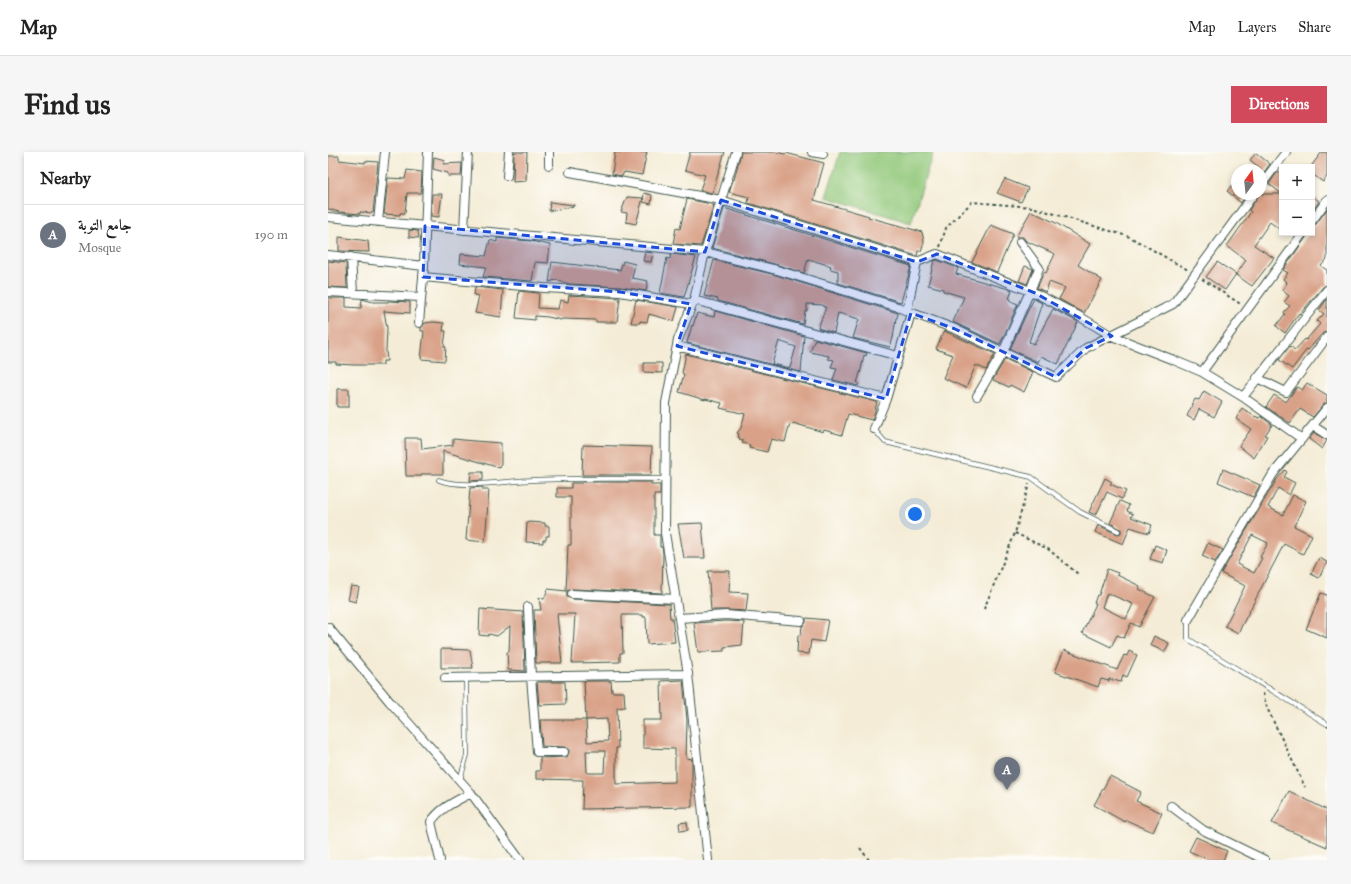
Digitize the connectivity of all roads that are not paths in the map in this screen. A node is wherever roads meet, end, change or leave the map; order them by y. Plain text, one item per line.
1 (385, 152) edge
2 (428, 152) edge
3 (468, 152) edge
4 (509, 152) edge
5 (549, 152) edge
6 (736, 152) edge
7 (812, 152) edge
8 (1286, 152) edge
9 (823, 154) dead end
10 (549, 164) dead end
11 (570, 172) dead end
12 (507, 176) dead end
13 (1267, 177) edge
14 (721, 200) junction
15 (1250, 200) edge
16 (1327, 200) edge
17 (328, 217) edge
18 (1315, 217) edge
19 (378, 222) junction
20 (425, 226) junction
21 (464, 230) junction
22 (1301, 236) edge
23 (1020, 242) dead end
24 (705, 252) junction
25 (328, 255) edge
26 (352, 257) junction
27 (917, 262) junction
28 (424, 266) junction
29 (423, 277) junction
30 (1327, 290) edge
31 (1030, 291) junction
32 (328, 292) edge
33 (352, 293) junction
34 (420, 297) junction
35 (692, 302) junction
36 (909, 312) junction
37 (419, 323) dead end
38 (1112, 336) junction
39 (1327, 337) edge
40 (677, 346) junction
41 (1003, 352) junction
42 (898, 356) junction
43 (1202, 372) junction
44 (1257, 378) junction
45 (977, 396) dead end
46 (1243, 397) junction
47 (886, 399) junction
48 (1327, 408) edge
49 (1313, 426) junction
50 (874, 429) joint
51 (1327, 435) edge
52 (1302, 439) junction
53 (665, 479) junction
54 (439, 480) dead end
55 (1118, 531) dead end
56 (572, 594) dead end
57 (676, 599) junction
58 (528, 607) dead end
59 (679, 618) junction
60 (1188, 620) joint
61 (801, 621) dead end
62 (328, 627) edge
63 (688, 674) junction
64 (445, 678) dead end
65 (466, 678) junction
66 (531, 678) junction
67 (1327, 724) edge
68 (564, 752) dead end
69 (460, 780) junction
70 (471, 793) junction
71 (1171, 806) dead end
72 (440, 860) edge
73 (520, 860) edge
74 (708, 860) edge
75 (1265, 860) edge

1 - 19 street
2 - 20 street
3 - 21 street
4 - 12 street
5 - 10 street
6 - 14 street
7 - 9 street
8 - 13 street
11 - 14 street
14 - 24 street
14 - 27 street
15 - 38 street
16 - 18 street
17 - 19 street
19 - 20 street
20 - 21 street
20 - 28 street
21 - 24 street
22 - 43 street
23 - 31 street
24 - 35 street
24 - 36 street
25 - 26 street
26 - 28 street
26 - 33 street
27 - 31 street
27 - 36 street
28 - 29 street
29 - 34 street
29 - 35 street
30 - 44 street
31 - 38 street
31 - 41 street
32 - 33 street
33 - 34 street
34 - 37 street
35 - 40 street
35 - 42 street
36 - 41 street
36 - 42 street
38 - 41 street
38 - 43 street
39 - 44 street
40 - 47 street
40 - 53 street
41 - 45 street
42 - 47 street
43 - 46 street
44 - 46 street
46 - 52 street
47 - 50 street
48 - 49 street
49 - 51 street
49 - 52 street
50 - 55 lane
52 - 60 street
53 - 54 lane
53 - 57 street
56 - 57 street
57 - 59 street
58 - 66 street
59 - 61 street
59 - 63 street
60 - 67 lane
62 - 69 street
63 - 66 street
63 - 74 street
64 - 65 street
65 - 66 street
65 - 69 lane
66 - 68 street
69 - 70 street
70 - 72 street
70 - 73 street
71 - 75 street

